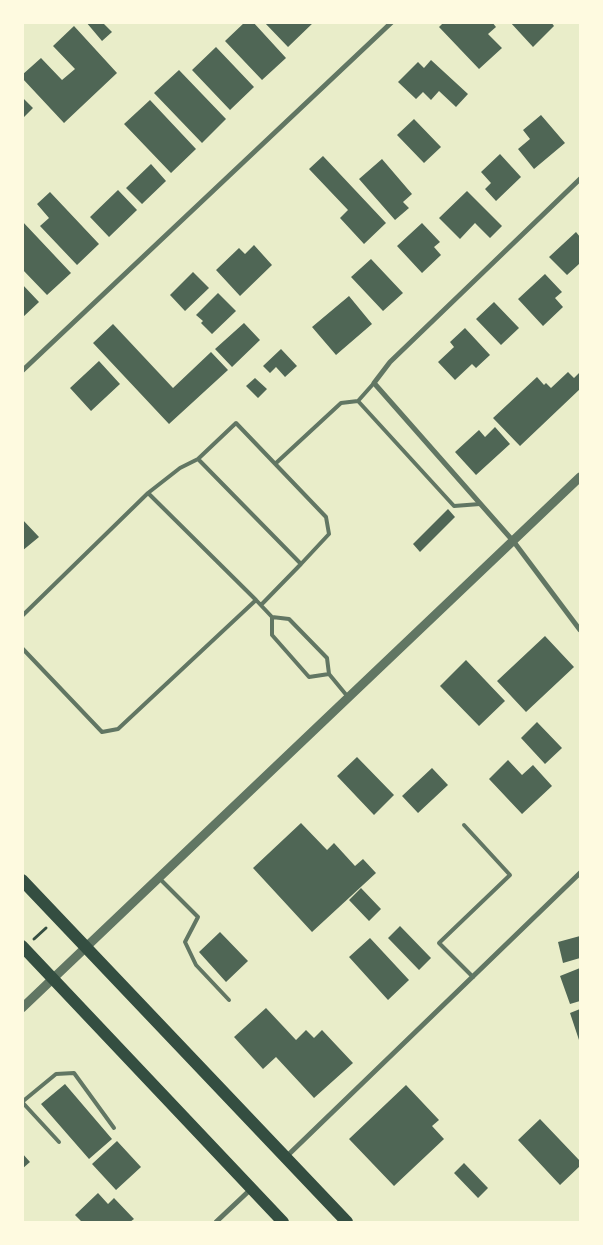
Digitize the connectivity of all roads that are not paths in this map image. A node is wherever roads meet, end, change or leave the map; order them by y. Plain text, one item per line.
1 (392, 22) edge
2 (580, 179) edge
3 (22, 371) edge
4 (374, 383) junction
5 (358, 401) junction
6 (198, 460) junction
7 (275, 464) junction
8 (580, 477) edge
9 (148, 493) junction
10 (480, 504) junction
11 (514, 542) junction
12 (301, 564) junction
13 (256, 600) junction
14 (261, 605) junction
15 (22, 616) edge
16 (272, 617) junction
17 (580, 630) edge
18 (22, 648) edge
19 (329, 674) junction
20 (350, 698) junction
21 (464, 825) dead end
22 (580, 873) edge
23 (160, 879) junction
24 (22, 880) edge
25 (23, 947) edge
26 (87, 948) junction
27 (473, 977) junction
28 (54, 979) junction
29 (229, 1000) dead end
30 (22, 1008) edge
31 (23, 1103) edge
32 (114, 1128) dead end
33 (59, 1142) dead end
34 (285, 1158) junction
35 (252, 1190) junction
36 (216, 1222) edge
37 (283, 1222) edge
38 (347, 1222) edge

1 - 3 street
2 - 4 street
4 - 5 lane
4 - 10 street
5 - 7 lane
5 - 10 lane
6 - 7 lane
6 - 9 lane
6 - 12 lane
7 - 12 lane
8 - 11 street
9 - 13 lane
9 - 15 lane
10 - 11 street
11 - 17 street
11 - 20 street
12 - 14 lane
13 - 14 lane
13 - 18 lane
14 - 16 lane
16 - 19 lane
16 - 19 lane
19 - 20 lane
20 - 23 street
21 - 27 lane
22 - 27 street
23 - 26 street
23 - 29 lane
24 - 26 main road
25 - 28 main road
26 - 28 street
26 - 34 main road
27 - 34 street
28 - 30 street
28 - 35 main road
31 - 32 lane
31 - 33 lane
34 - 38 main road
35 - 36 street
35 - 37 main road

